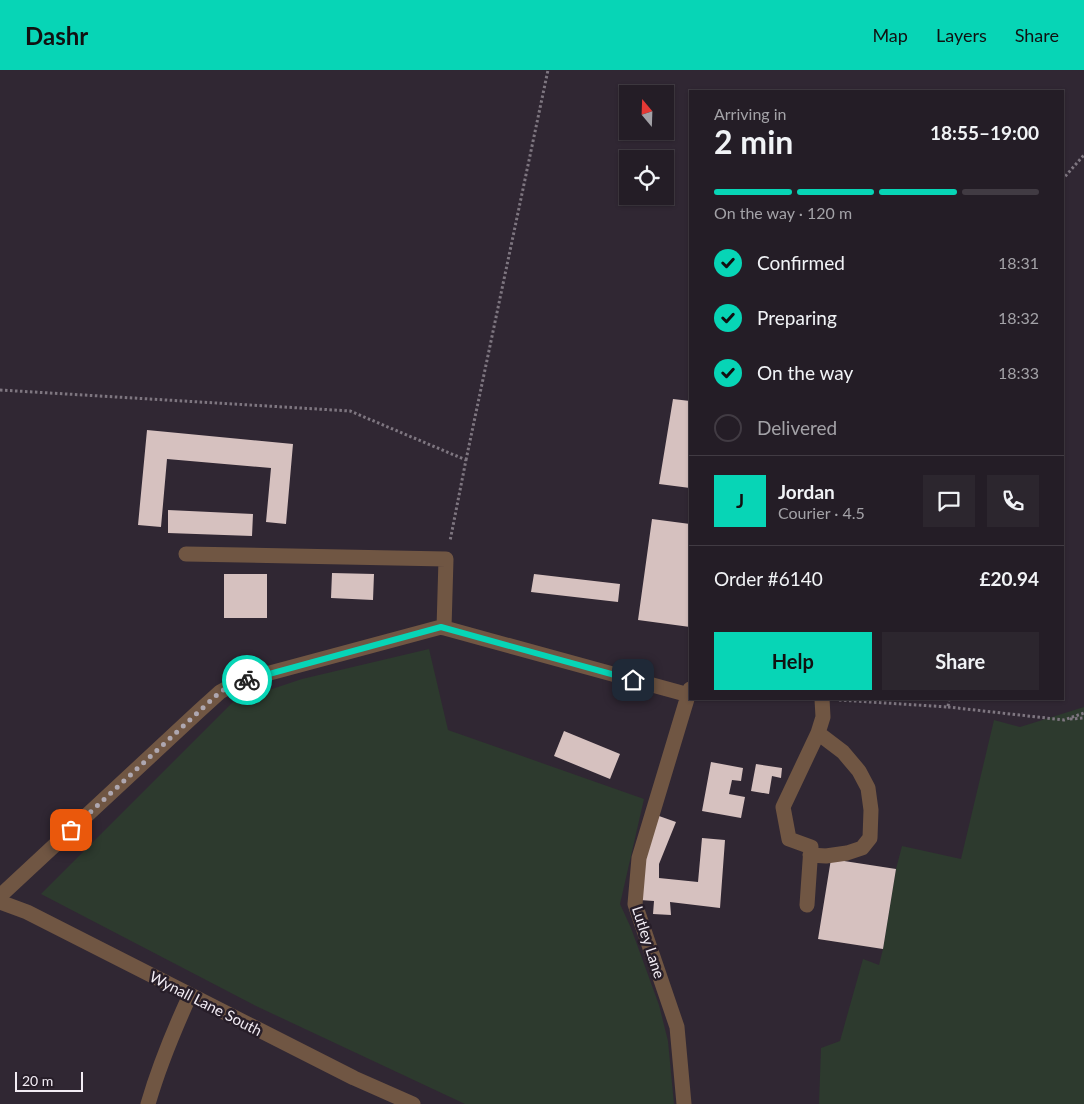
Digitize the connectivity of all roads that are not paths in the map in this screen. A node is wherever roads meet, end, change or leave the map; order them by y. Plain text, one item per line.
1 (186, 554) dead end
2 (444, 628) junction
3 (689, 692) edge
4 (689, 695) edge
5 (822, 700) edge
6 (818, 733) junction
7 (810, 856) junction
8 (0, 896) edge
9 (0, 902) edge
10 (807, 905) dead end
11 (190, 995) junction
12 (148, 1104) edge
13 (413, 1104) edge
14 (684, 1104) edge

1 - 2 street
2 - 3 street
2 - 8 street
4 - 14 street, Lutley Lane
5 - 6 street
6 - 7 street
6 - 7 street
7 - 10 street
9 - 11 street, Wynall Lane South
11 - 12 street
11 - 13 street, Wynall Lane South

